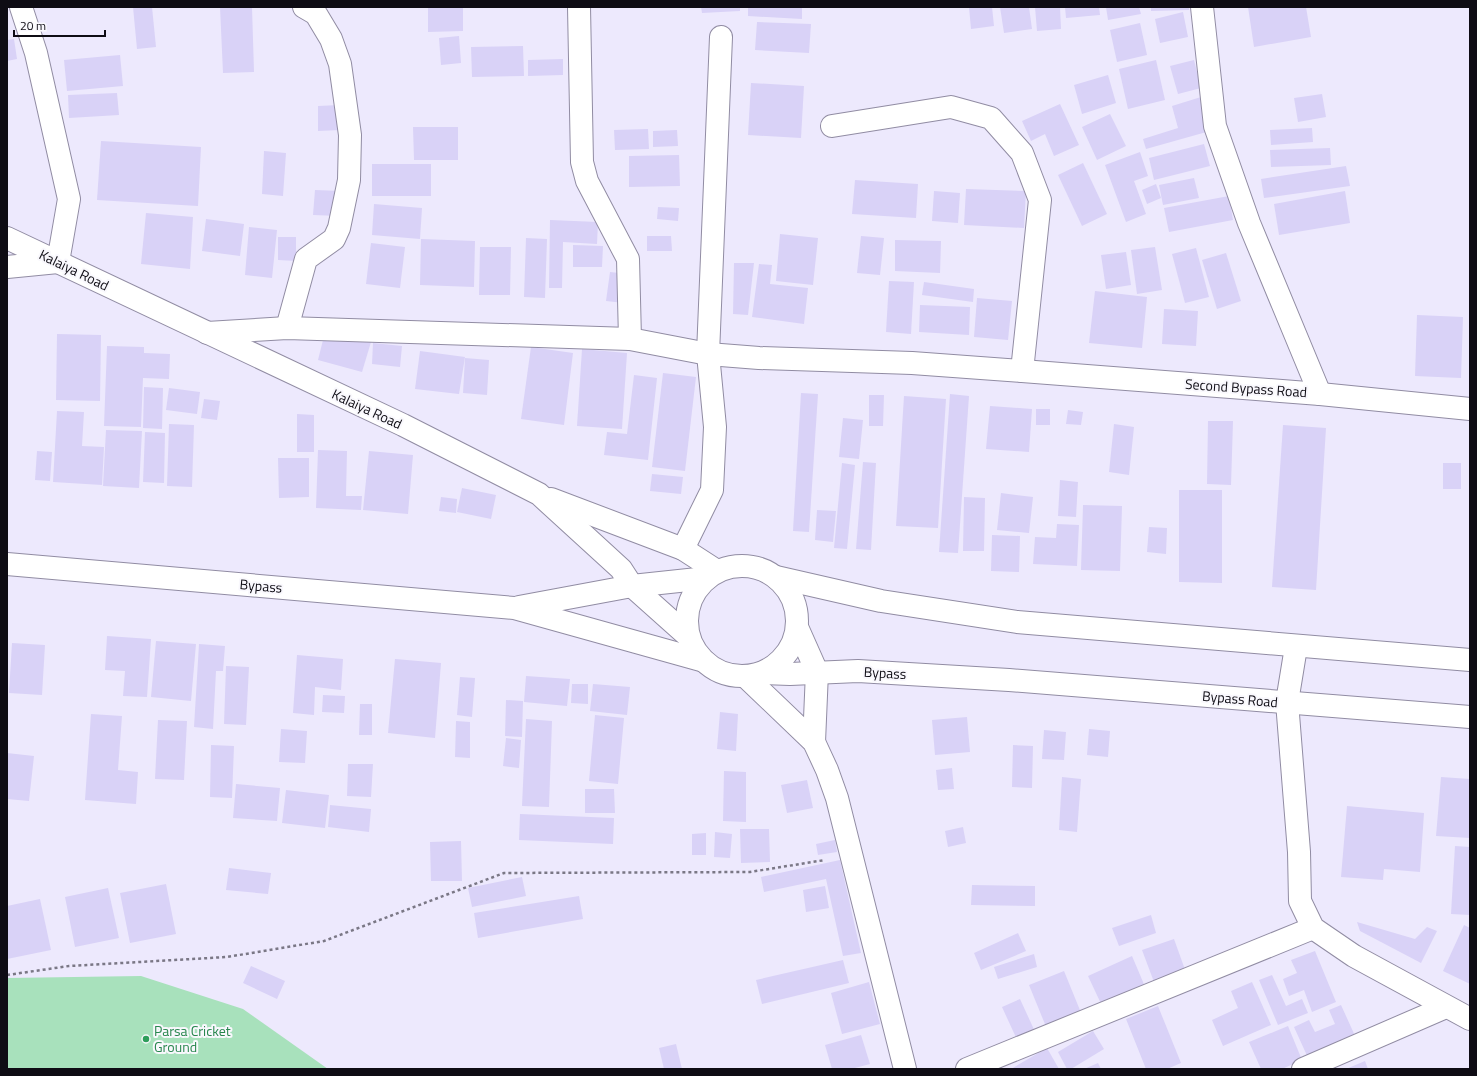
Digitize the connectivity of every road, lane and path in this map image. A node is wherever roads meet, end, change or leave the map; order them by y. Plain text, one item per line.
1 (21, 7) edge
2 (304, 7) edge
3 (579, 7) edge
4 (1202, 7) edge
5 (721, 37) dead end
6 (832, 126) dead end
7 (7, 238) edge
8 (58, 262) junction
9 (7, 267) edge
10 (287, 328) junction
11 (207, 333) junction
12 (630, 339) junction
13 (708, 354) junction
14 (1022, 371) junction
15 (1320, 394) junction
16 (1470, 409) edge
17 (539, 494) junction
18 (683, 549) junction
19 (7, 564) edge
20 (712, 574) junction
21 (776, 577) junction
22 (632, 586) junction
23 (514, 608) junction
24 (797, 627) junction
25 (688, 636) junction
26 (1296, 647) junction
27 (1470, 660) edge
28 (704, 661) junction
29 (817, 672) junction
30 (754, 675) junction
31 (1009, 680) joint
32 (1287, 702) junction
33 (1470, 717) edge
34 (814, 742) junction
35 (851, 856) junction
36 (1314, 928) junction
37 (7, 975) edge
38 (1446, 1007) junction
39 (1470, 1020) edge
40 (905, 1069) edge
41 (967, 1069) edge
42 (1303, 1069) edge

1 - 8 street
2 - 10 street
3 - 12 street
4 - 15 street
5 - 13 street
6 - 14 street
7 - 8 street, Kalaiya Road
8 - 9 street
8 - 11 street, Kalaiya Road
10 - 11 street, Second Bypass Road
10 - 12 street, Second Bypass Road
11 - 17 street, Kalaiya Road
12 - 13 street, Second Bypass Road
13 - 14 street, Second Bypass Road
13 - 18 street
14 - 15 street, Second Bypass Road
15 - 16 street, Second Bypass Road
17 - 18 street
17 - 22 street, Kalaiya Road
18 - 20 street
19 - 23 street, Bypass
20 - 21 street
20 - 22 street
20 - 25 street
21 - 24 street
21 - 26 street
22 - 23 street
22 - 25 street, Kalaiya Road
23 - 28 street
24 - 29 street
24 - 30 street
25 - 28 street
26 - 27 street
26 - 32 street
28 - 30 street
29 - 30 street, Bypass
29 - 31 street, Bypass
29 - 34 street
30 - 34 street
31 - 32 street, Bypass Road
32 - 33 street, Bypass Road
32 - 36 street
34 - 35 street
35 - 37 path
35 - 40 street
36 - 38 street
36 - 41 street
38 - 39 street
38 - 42 street

